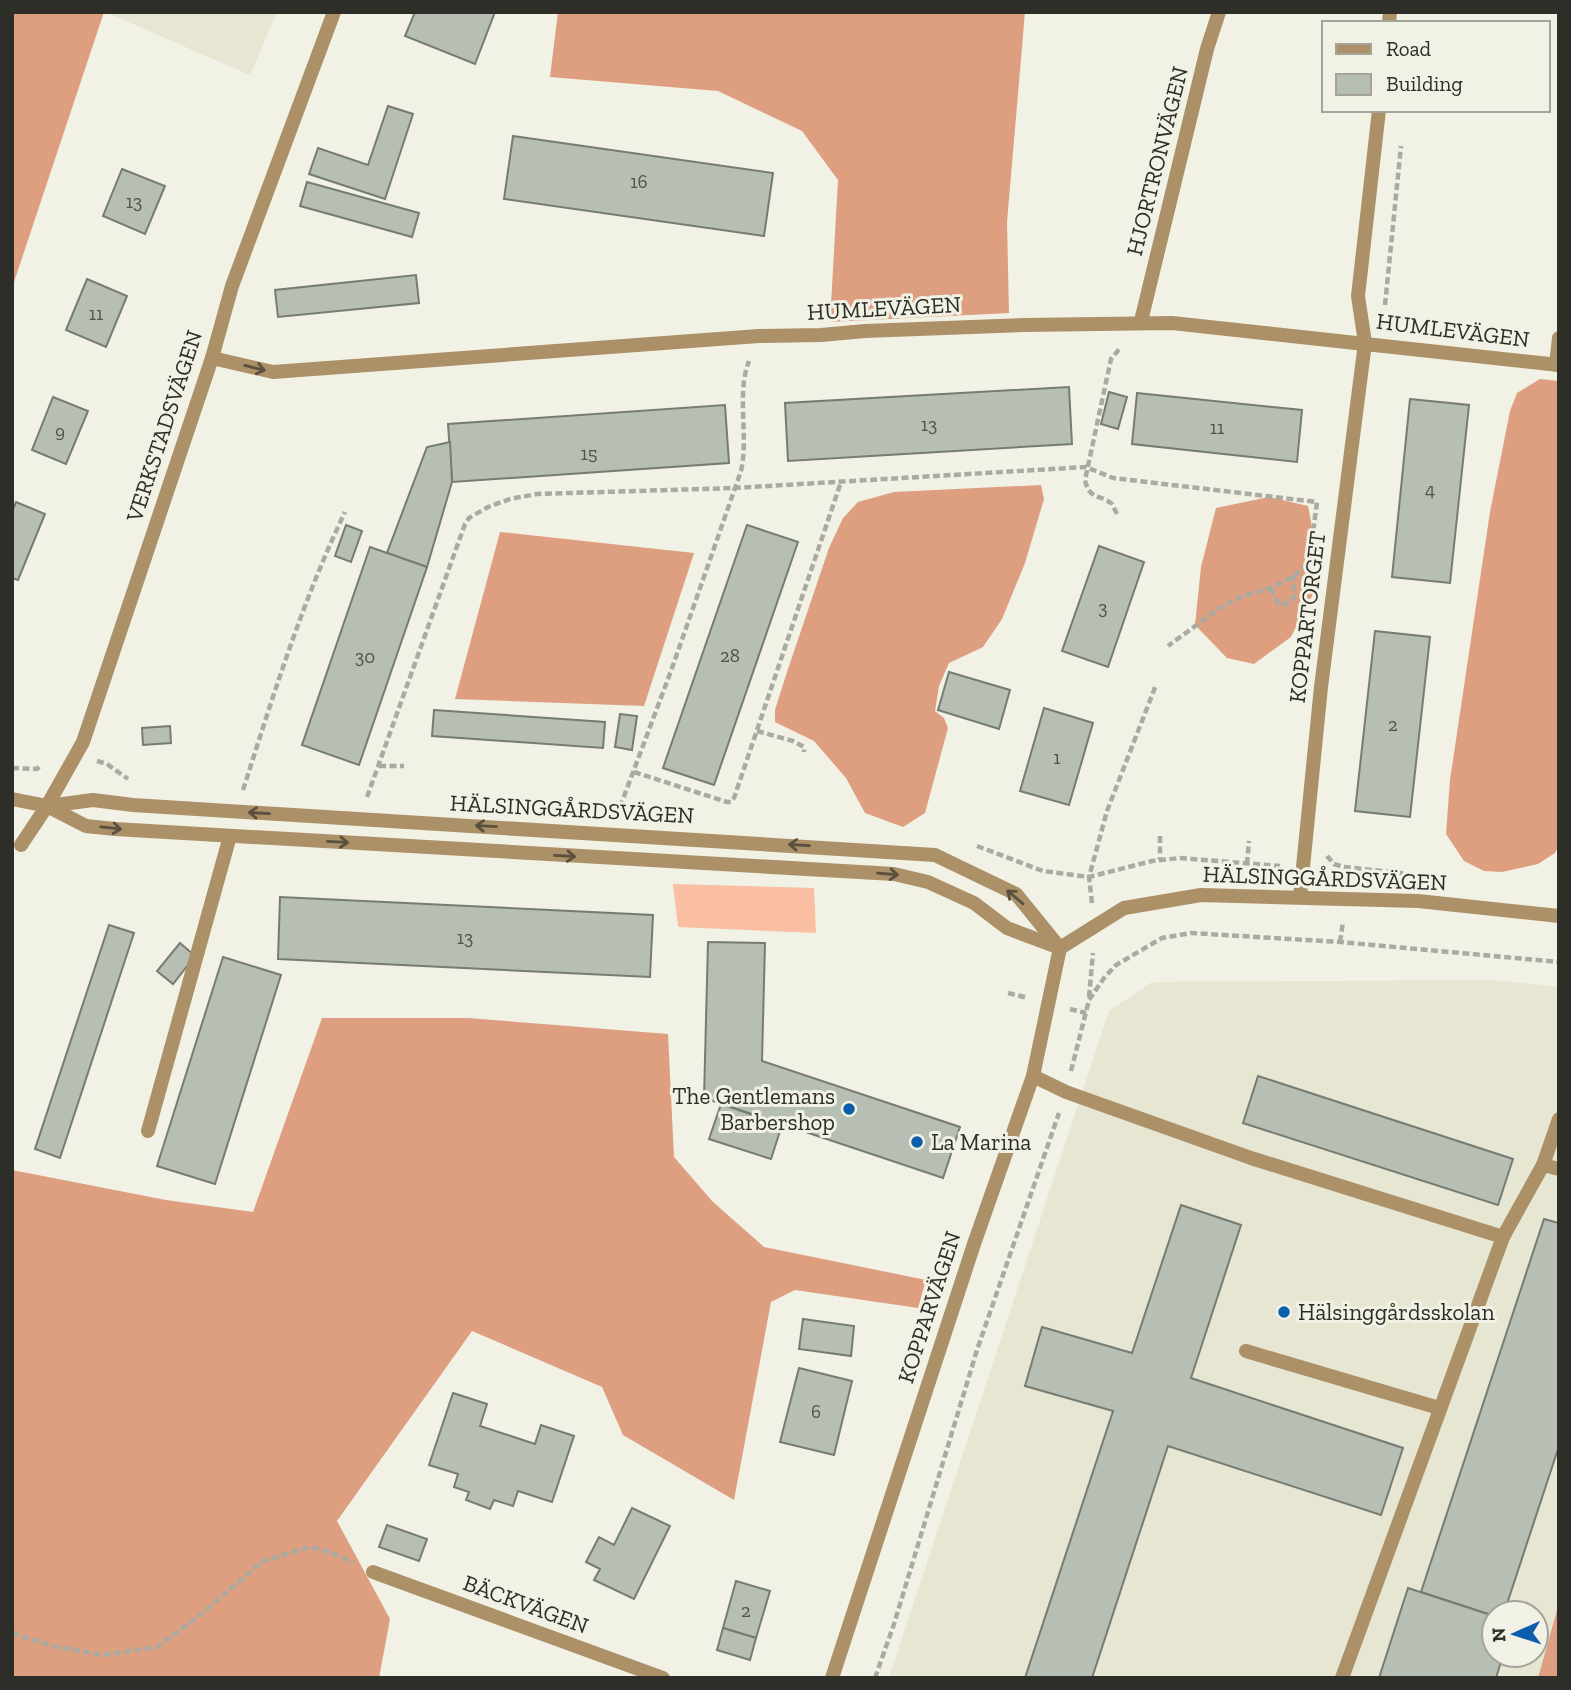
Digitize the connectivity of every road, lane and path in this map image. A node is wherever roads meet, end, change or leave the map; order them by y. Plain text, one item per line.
1 (334, 12) edge
2 (1219, 12) edge
3 (1379, 112) edge
4 (1402, 138) dead end
5 (1384, 317) dead end
6 (1141, 321) junction
7 (759, 335) junction
8 (1559, 338) edge
9 (1365, 343) junction
10 (212, 358) junction
11 (1557, 365) edge
12 (1086, 467) junction
13 (841, 482) junction
14 (734, 488) junction
15 (345, 512) dead end
16 (1117, 514) dead end
17 (1294, 576) junction
18 (1271, 588) junction
19 (1167, 646) dead end
20 (1156, 685) dead end
21 (757, 732) junction
22 (804, 752) dead end
23 (379, 766) junction
24 (404, 766) dead end
25 (634, 772) junction
26 (12, 799) edge
27 (239, 801) dead end
28 (47, 806) junction
29 (620, 807) dead end
30 (363, 808) dead end
31 (230, 836) junction
32 (1160, 836) dead end
33 (1249, 841) dead end
34 (969, 843) dead end
35 (21, 845) dead end
36 (1327, 857) dead end
37 (1160, 860) junction
38 (1247, 864) junction
39 (1303, 868) junction
40 (1088, 877) junction
41 (1300, 897) junction
42 (1559, 916) edge
43 (1060, 948) junction
44 (1559, 962) edge
45 (1033, 1076) junction
46 (1066, 1092) junction
47 (1559, 1119) edge
48 (149, 1131) dead end
49 (1543, 1165) junction
50 (1559, 1169) edge
51 (1503, 1237) junction
52 (1246, 1351) dead end
53 (1439, 1408) junction
54 (373, 1572) joint
55 (12, 1633) edge
56 (663, 1678) edge
57 (832, 1678) edge
58 (875, 1678) edge
59 (1342, 1678) edge

1 - 10 street, VERKSTADSVÄGEN
2 - 6 street, HJORTRONVÄGEN
3 - 9 street, KOPPARTORGET
4 - 5 path
6 - 7 street, HUMLEVÄGEN
6 - 9 street, HUMLEVÄGEN
6 - 12 path
10 -> 7 street, HUMLEVÄGEN
7 - 14 path
8 - 11 street
9 - 11 street, HUMLEVÄGEN
9 - 39 street, KOPPARTORGET
10 - 28 street, VERKSTADSVÄGEN
12 - 13 path
12 - 16 path
12 - 17 path
13 - 14 path
13 - 21 path
14 - 23 path
14 - 25 path
15 - 27 path
17 - 18 path
17 - 18 path
18 - 19 path
20 - 40 path
21 - 22 path
21 - 25 path
23 - 24 path
23 - 30 path
25 - 29 path
26 - 28 street, HÄLSINGGÅRDSVÄGEN
28 -> 31 street, HÄLSINGGÅRDSVÄGEN
28 - 35 street, VERKSTADSVÄGEN
43 -> 28 street, HÄLSINGGÅRDSVÄGEN
31 -> 43 street, HÄLSINGGÅRDSVÄGEN
31 - 48 street
32 - 37 path
33 - 38 path
34 - 40 path
36 - 39 path
37 - 38 path
37 - 40 path
38 - 39 path
39 - 41 street, KOPPARTORGET
41 - 42 street, HÄLSINGGÅRDSVÄGEN
41 - 43 street, HÄLSINGGÅRDSVÄGEN
43 - 45 street, KOPPARVÄGEN
44 - 46 path
45 - 46 street
45 - 57 street, KOPPARVÄGEN
46 - 51 street
46 - 58 path
47 - 49 street
49 - 50 street
49 - 51 street
51 - 53 street
52 - 53 street
53 - 59 street
54 - 55 path
54 - 56 street, BÄCKVÄGEN

